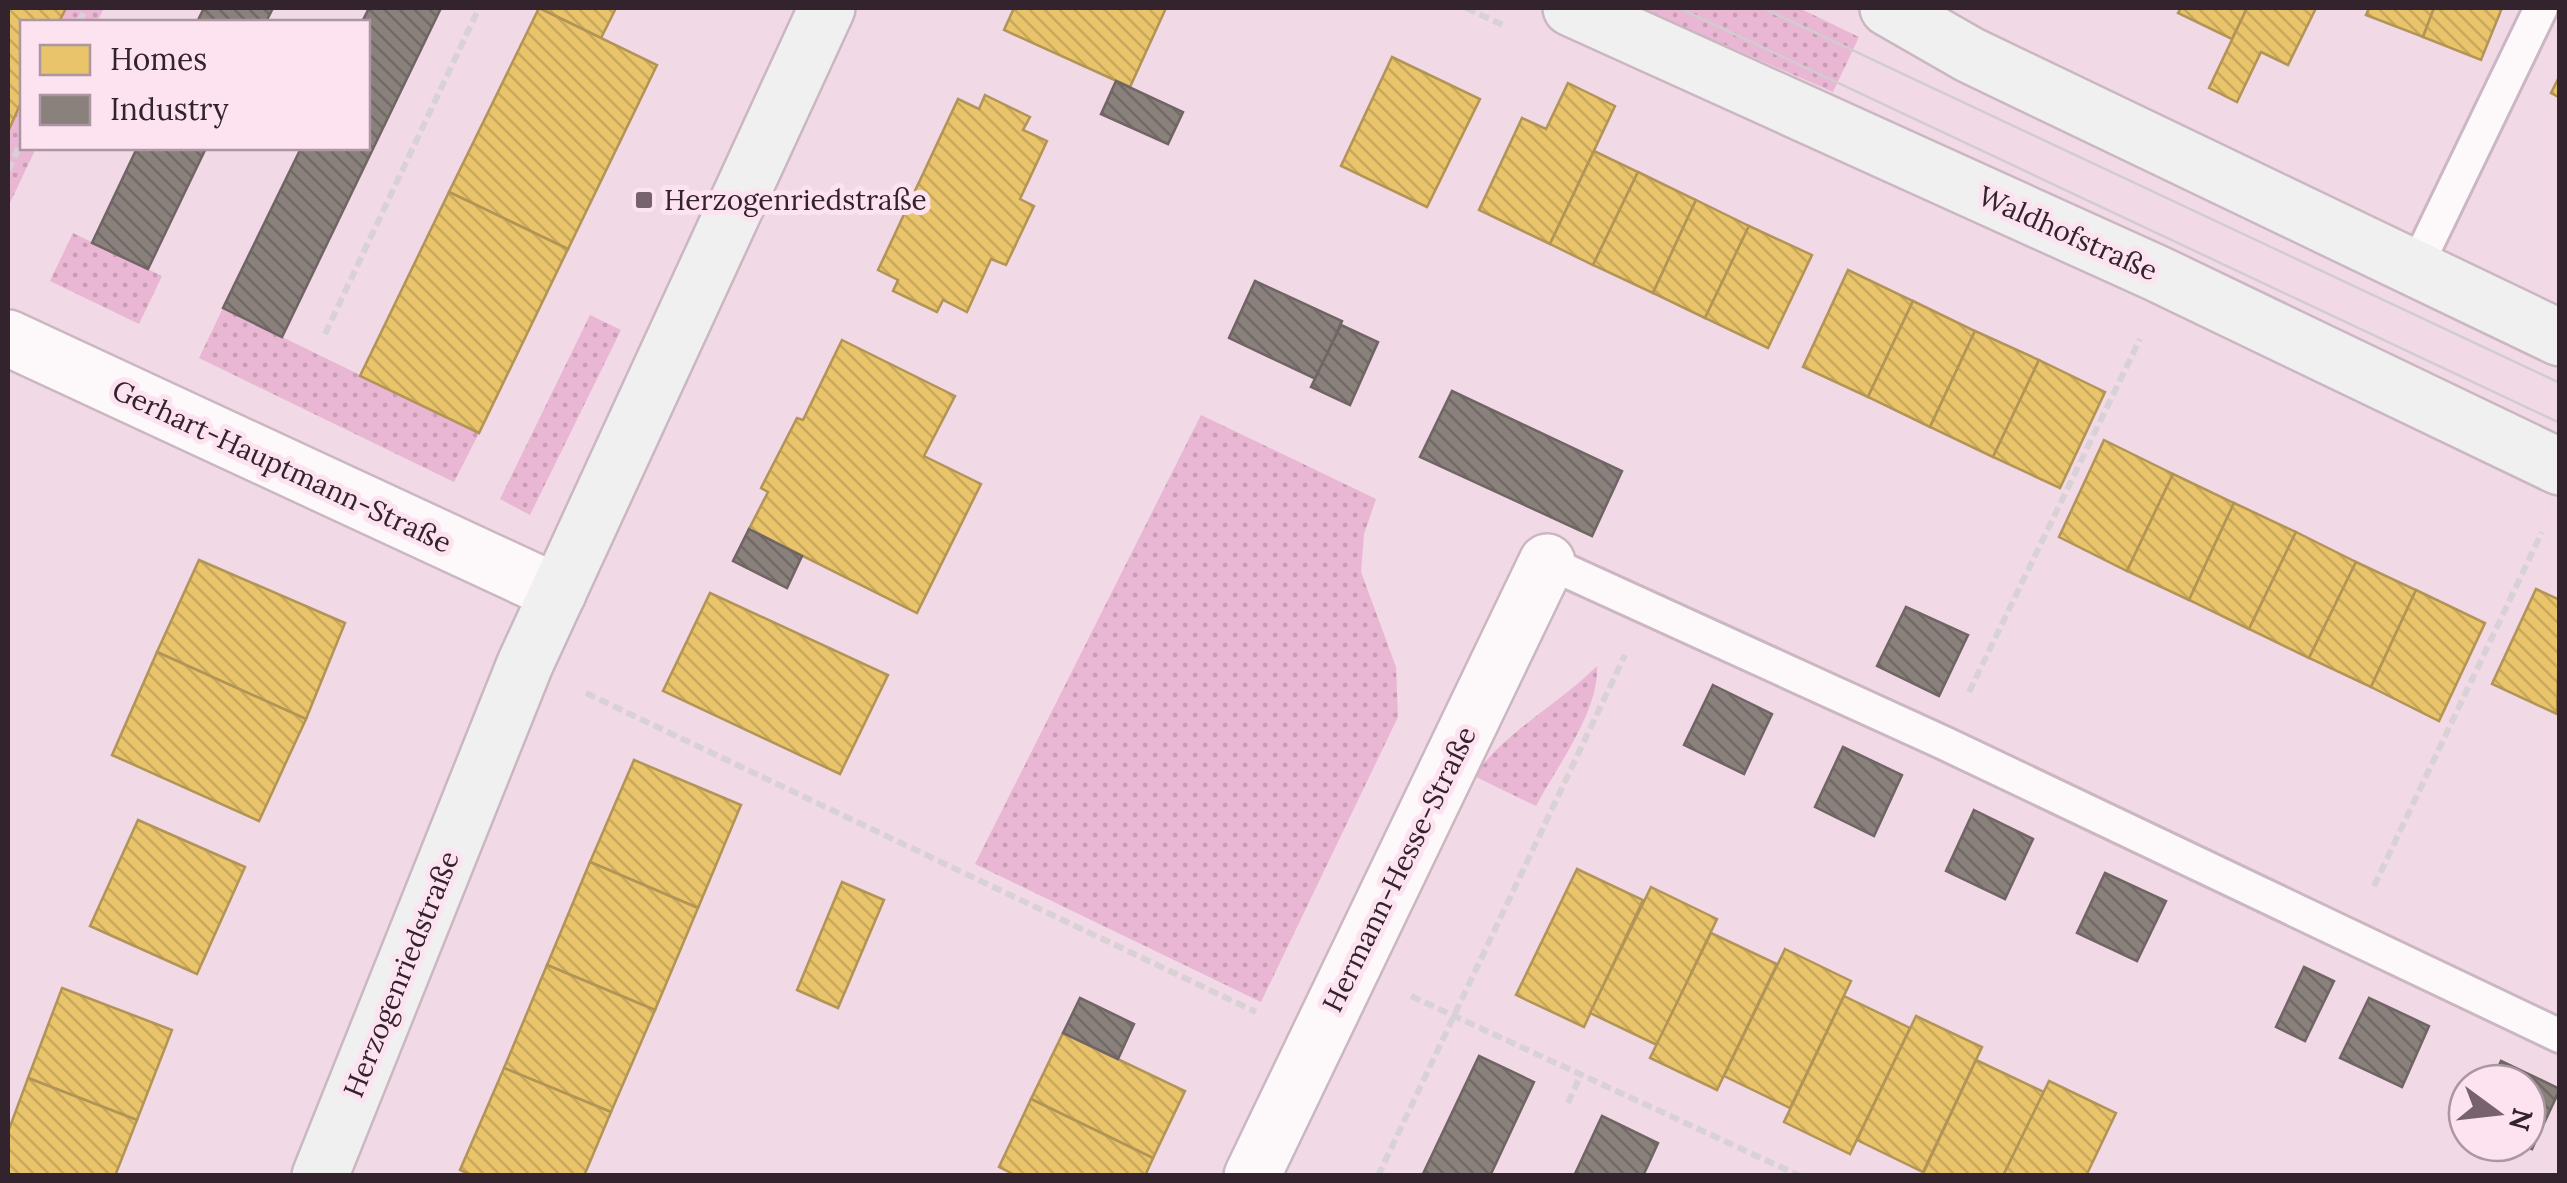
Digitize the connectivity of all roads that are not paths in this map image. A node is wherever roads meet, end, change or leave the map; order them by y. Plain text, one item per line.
1 (827, 8) edge
2 (1572, 8) edge
3 (1888, 8) edge
4 (2541, 8) edge
5 (2415, 269) junction
6 (8, 338) edge
7 (2560, 338) edge
8 (2560, 467) edge
9 (1547, 562) joint
10 (558, 593) junction
11 (2560, 1036) edge
12 (320, 1176) edge
13 (1252, 1176) edge

1 - 10 street, Herzogenriedstraße
2 - 8 street, Waldhofstraße
3 - 5 street
4 - 5 lane
5 - 7 street
6 - 10 street, Gerhart-Hauptmann-Straße
9 - 11 lane
9 - 13 street, Hermann-Hesse-Straße
10 - 12 street, Herzogenriedstraße

